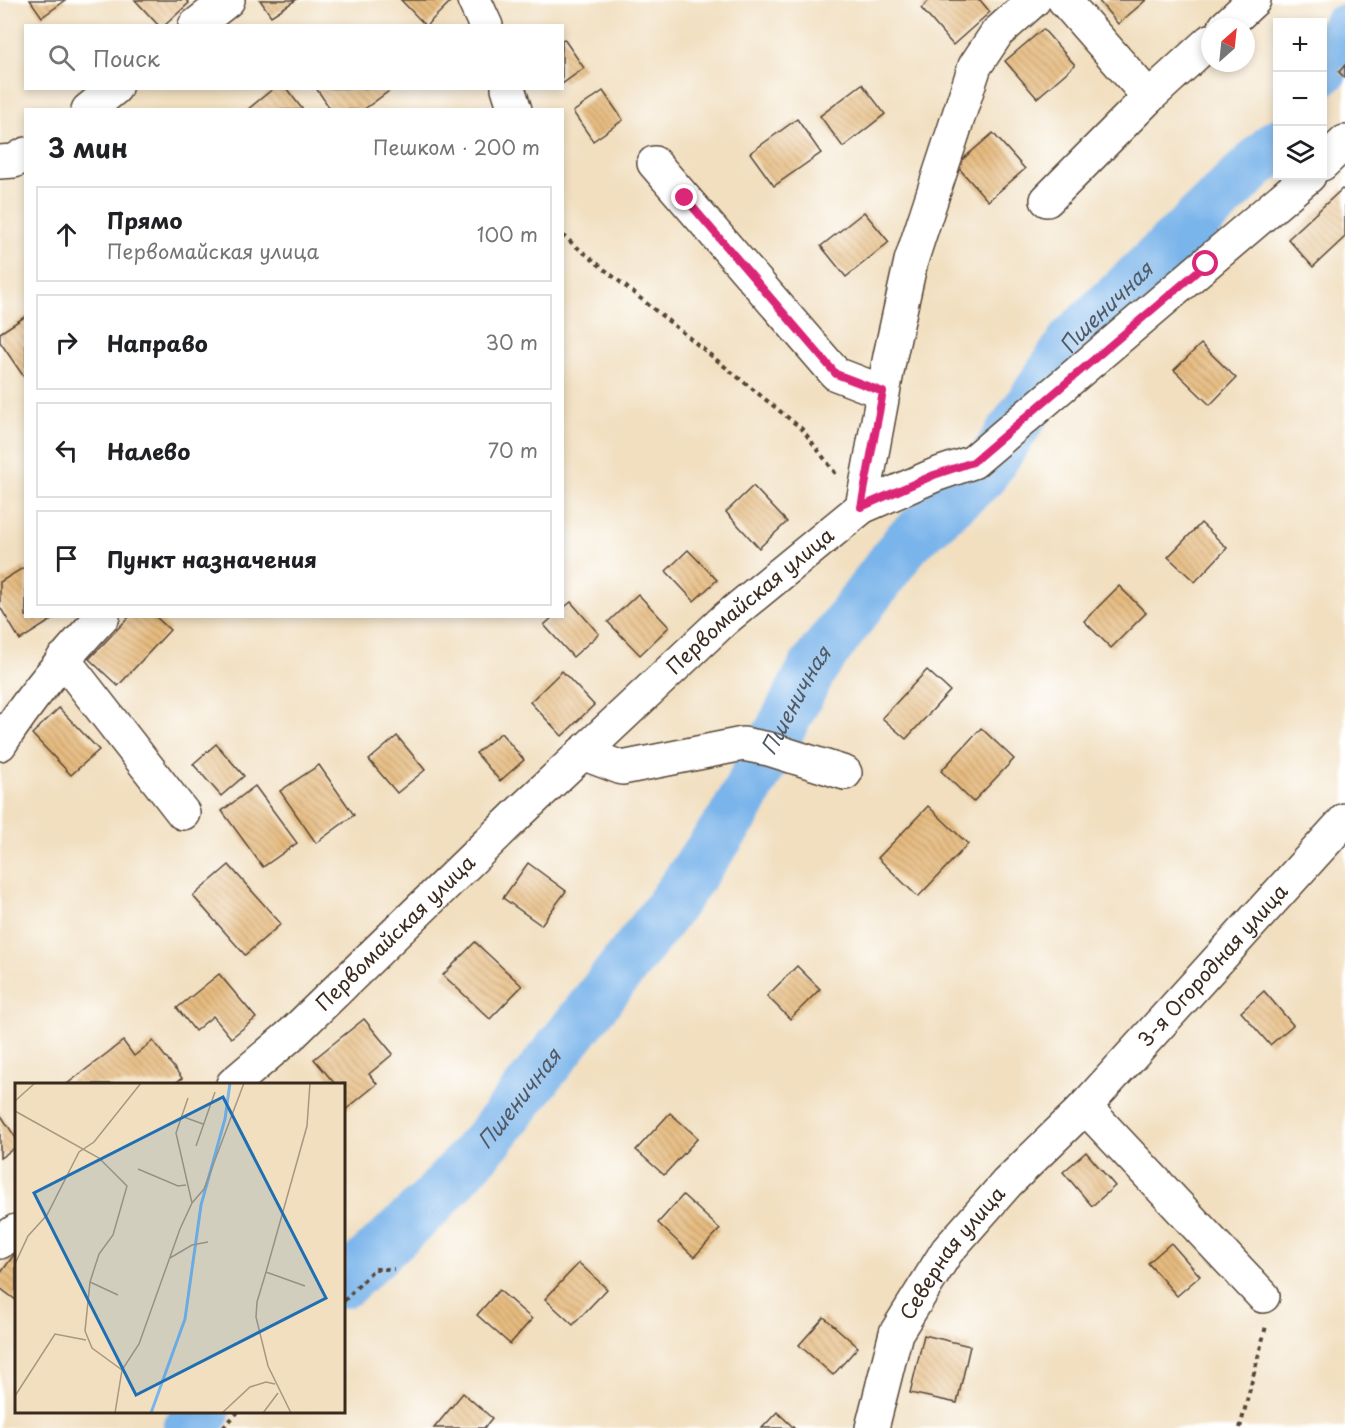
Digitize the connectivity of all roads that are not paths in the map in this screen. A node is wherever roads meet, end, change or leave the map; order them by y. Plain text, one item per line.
1 (228, 0) edge
2 (474, 0) edge
3 (1034, 0) edge
4 (1064, 0) edge
5 (1254, 0) edge
6 (1235, 18) edge
7 (198, 24) edge
8 (485, 24) edge
9 (1201, 49) edge
10 (113, 90) edge
11 (509, 90) edge
12 (1149, 97) junction
13 (90, 108) edge
14 (514, 108) edge
15 (1345, 142) edge
16 (24, 155) edge
17 (1327, 160) edge
18 (0, 162) edge
19 (654, 163) dead end
20 (1304, 180) edge
21 (1047, 200) dead end
22 (883, 392) junction
23 (861, 507) junction
24 (101, 618) edge
25 (63, 659) junction
26 (0, 744) edge
27 (582, 753) junction
28 (844, 773) dead end
29 (183, 813) dead end
30 (1345, 820) edge
31 (234, 1083) edge
32 (1084, 1108) junction
33 (15, 1232) edge
34 (0, 1242) edge
35 (1263, 1296) road end
36 (872, 1428) edge

1 - 7 street
2 - 8 street
3 - 22 street
4 - 12 street
5 - 6 street
9 - 12 street
10 - 13 street
11 - 14 street
12 - 21 street
15 - 17 street
16 - 18 street
19 - 22 street
20 - 23 street, Первомайская улица
22 - 23 street
23 - 27 street, Первомайская улица
24 - 25 street
25 - 26 street
25 - 29 street
27 - 28 street
27 - 31 street, Первомайская улица
30 - 32 street, 3-я Огородная улица
32 - 35 street
32 - 36 street, Северная улица
33 - 34 street

